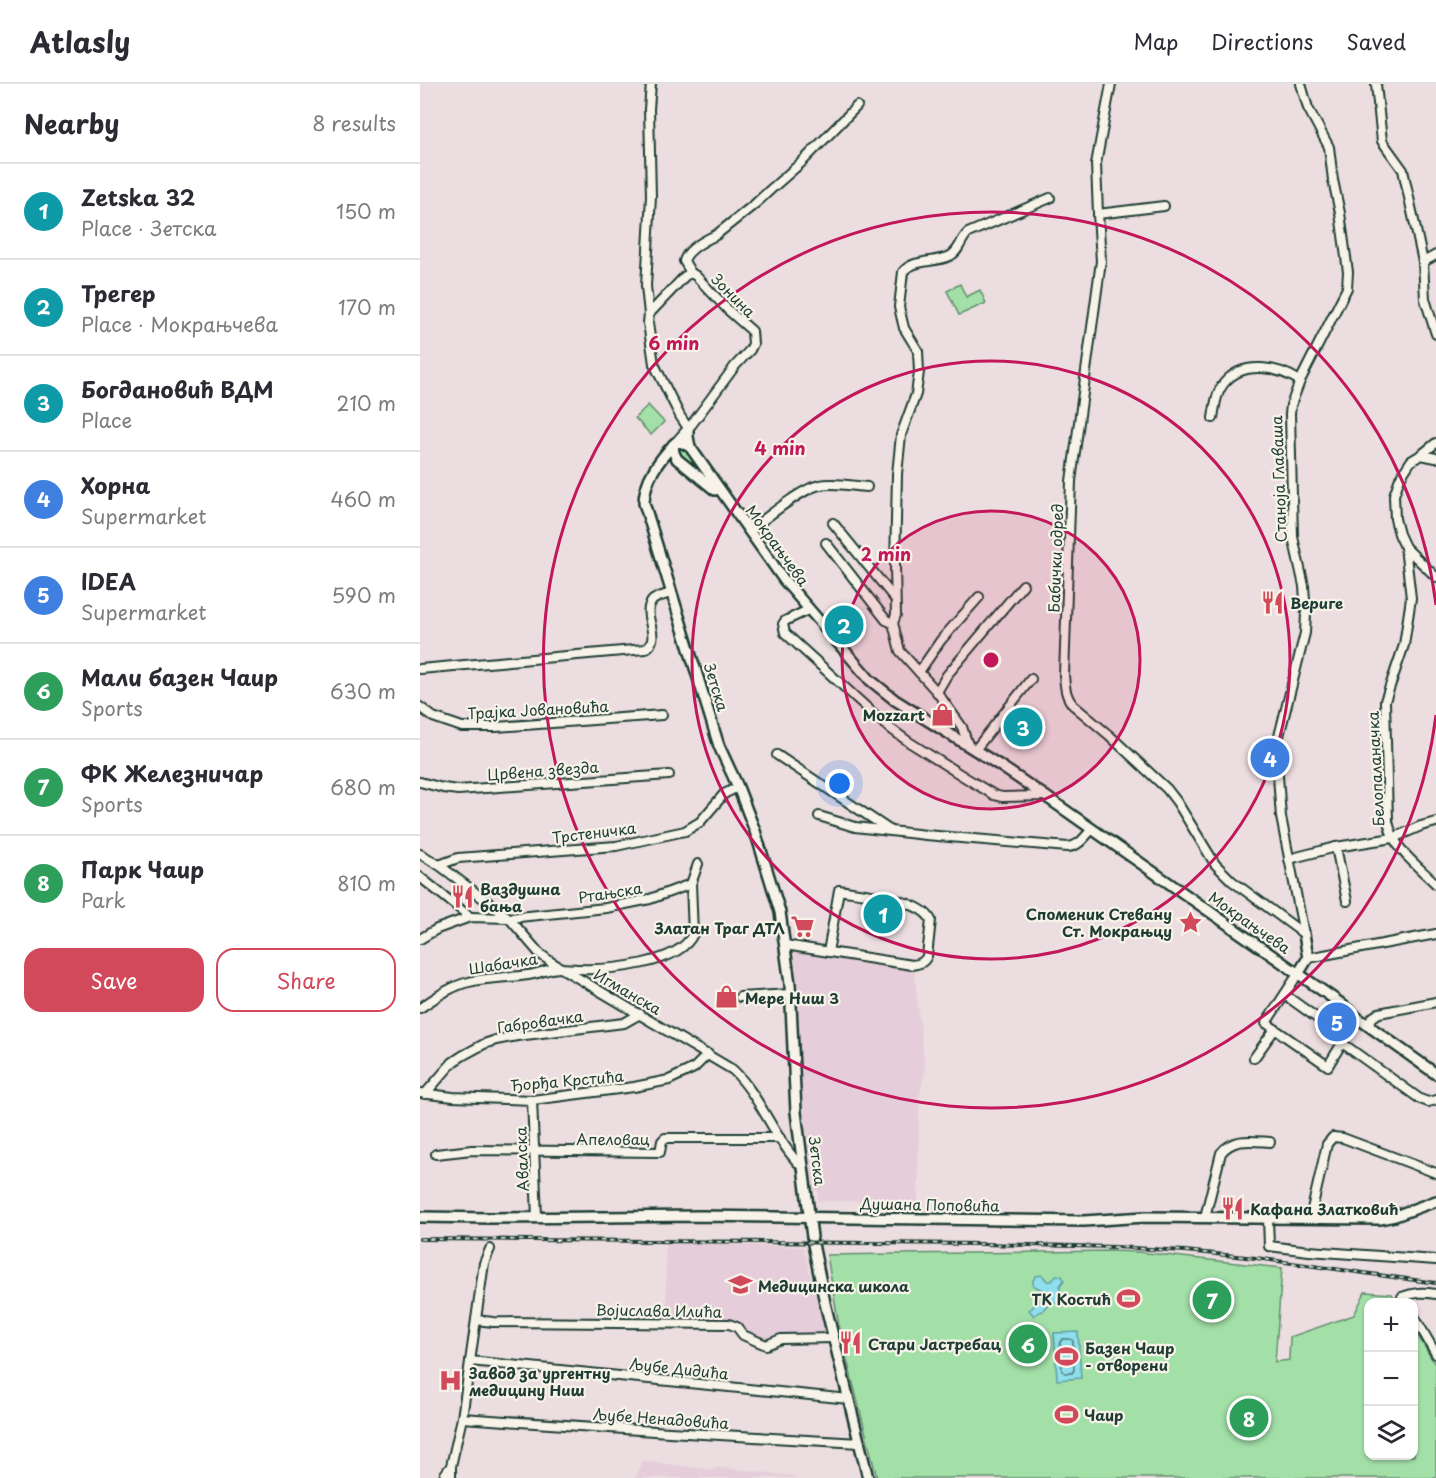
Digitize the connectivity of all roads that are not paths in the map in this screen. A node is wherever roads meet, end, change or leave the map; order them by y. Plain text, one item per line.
1 (651, 84) edge
2 (1111, 84) edge
3 (1301, 84) edge
4 (1376, 84) edge
5 (857, 106) dead end
6 (1050, 198) dead end
7 (1164, 206) dead end
8 (1098, 214) junction
9 (1436, 255) edge
10 (1423, 262) junction
11 (691, 273) junction
12 (649, 314) junction
13 (1436, 334) edge
14 (1300, 381) junction
15 (1213, 418) dead end
16 (688, 428) junction
17 (1436, 443) edge
18 (674, 444) junction
19 (690, 447) junction
20 (1421, 455) junction
21 (1436, 458) edge
22 (682, 463) junction
23 (653, 472) junction
24 (867, 487) dead end
25 (724, 497) junction
26 (833, 523) dead end
27 (748, 531) junction
28 (826, 543) dead end
29 (1405, 547) junction
30 (1436, 577) edge
31 (1023, 585) dead end
32 (671, 593) junction
33 (979, 597) dead end
34 (896, 599) junction
35 (808, 609) junction
36 (893, 623) junction
37 (420, 669) edge
38 (919, 672) junction
39 (1031, 679) dead end
40 (937, 692) junction
41 (420, 707) edge
42 (662, 715) dead end
43 (971, 747) junction
44 (777, 755) dead end
45 (669, 775) dead end
46 (420, 782) edge
47 (738, 787) junction
48 (1045, 796) junction
49 (819, 816) dead end
50 (1436, 822) edge
51 (1092, 829) junction
52 (891, 831) junction
53 (1393, 838) junction
54 (1336, 847) junction
55 (420, 854) edge
56 (1289, 859) junction
57 (439, 864) junction
58 (699, 864) dead end
59 (420, 878) edge
60 (691, 884) junction
61 (1436, 884) edge
62 (1347, 901) dead end
63 (470, 917) junction
64 (509, 918) junction
65 (1304, 934) junction
66 (1436, 934) edge
67 (420, 939) edge
68 (784, 945) junction
69 (828, 952) junction
70 (1308, 958) junction
71 (561, 968) junction
72 (1298, 974) junction
73 (791, 994) junction
74 (1285, 995) junction
75 (740, 997) dead end
76 (1436, 1002) edge
77 (420, 1008) edge
78 (640, 1014) junction
79 (1367, 1025) junction
80 (1275, 1029) junction
81 (1342, 1043) junction
82 (708, 1054) junction
83 (1254, 1058) dead end
84 (1436, 1074) edge
85 (422, 1093) edge
86 (532, 1100) junction
87 (1436, 1100) edge
88 (780, 1138) junction
89 (1270, 1142) dead end
90 (535, 1151) junction
91 (436, 1154) dead end
92 (803, 1168) junction
93 (1436, 1173) edge
94 (1436, 1201) edge
95 (420, 1216) edge
96 (537, 1217) junction
97 (1205, 1217) junction
98 (811, 1218) junction
99 (1268, 1218) junction
100 (1310, 1218) junction
101 (490, 1249) dead end
102 (1436, 1260) edge
103 (1436, 1294) edge
104 (1407, 1298) edge
105 (476, 1320) junction
106 (1418, 1324) edge
107 (834, 1338) junction
108 (1436, 1354) edge
109 (470, 1361) junction
110 (849, 1399) junction
111 (462, 1418) junction
112 (860, 1443) junction
113 (451, 1466) junction
114 (444, 1478) edge
115 (451, 1478) edge
116 (868, 1478) edge

1 - 12 street
2 - 8 street, Бабички одред
3 - 14 street, Станоја Главаша
4 - 10 street
5 - 11 street
6 - 34 street
7 - 8 street
8 - 65 street, Бабички одред
9 - 10 street
10 - 13 street
11 - 12 street, Зонина
11 - 16 street, Зонина
12 - 16 street
14 - 15 street
14 - 56 street, Станоја Главаша
16 - 18 street, Зонина
16 - 19 street
17 - 20 street, Белопаланачка
18 - 19 street
18 - 22 street, Мокрањчева
18 - 23 street, Зетска
19 - 25 street, Мокрањчева
20 - 21 street
20 - 29 street, Белопаланачка
22 - 23 street
22 - 25 street, Мокрањчева
23 - 32 street, Зетска
24 - 27 street
25 - 27 street, Мокрањчева
26 - 34 street
27 - 35 street, Мокрањчева
28 - 36 street
29 - 30 street
29 - 53 street, Белопаланачка
31 - 40 street
32 - 37 street
32 - 47 street, Зетска
33 - 38 street
34 - 36 street
35 - 43 street, Мокрањчева
35 - 48 street, Мокрањчева
36 - 38 street
38 - 40 street
39 - 43 street
40 - 43 street
41 - 42 street, Трајка Јовановића
43 - 48 street, Мокрањчева
44 - 52 street
45 - 46 street, Црвена звезда
47 - 57 street, Трстеничка
47 - 68 street, Зетска
48 - 51 street, Мокрањчева
49 - 52 street
50 - 53 street
51 - 52 street
51 - 72 street, Мокрањчева
53 - 54 street
53 - 61 street, Белопаланачка
54 - 56 street
54 - 62 street
55 - 57 street, Игманска
56 - 65 street, Станоја Главаша
57 - 64 street, Игманска
58 - 60 street
59 - 63 street
60 - 64 street, Ртањска
60 - 71 street, Шабачка
63 - 64 street, Ртањска
63 - 67 street
64 - 71 street, Игманска
65 - 70 street, Станоја Главаша
66 - 70 street
68 - 69 street
68 - 73 street, Зетска
69 - 69 street
70 - 72 street
71 - 77 street, Шабачка
71 - 78 street, Игманска
72 - 74 street
72 - 79 street, Мокрањчева
73 - 75 street
73 - 92 street, Зетска
74 - 80 street
74 - 81 street
76 - 79 street
78 - 82 street, Игманска
78 - 85 street, Габровачка
79 - 84 street, Мокрањчева
80 - 81 street
80 - 83 street
81 - 87 street
82 - 86 street, Ђорђа Крстића
82 - 88 street, Игманска
85 - 86 street, Ђорђа Крстића
86 - 90 street, Авалска
88 - 90 street, Апеловац
88 - 92 street, Игманска
89 - 97 street
90 - 91 street, Апеловац
90 - 96 street, Авалска
92 - 98 street, Зетска
93 - 100 street
94 - 100 street, Душана Поповића
95 - 96 street, Душана Поповића
96 - 98 street, Душана Поповића
97 - 98 street, Душана Поповића
97 - 99 street, Душана Поповића
98 - 107 street, Зетска
99 - 100 street, Душана Поповића
99 - 102 street
101 - 105 street
103 - 104 street
105 - 107 street, Војислава Илића
105 - 109 street
106 - 108 street
107 - 110 street, Зетска
109 - 110 street, Љубе Дидића
109 - 111 street
110 - 112 street, Зетска
111 - 112 street, Љубе Ненадовића
111 - 113 street
112 - 116 street, Зетска
113 - 114 street
113 - 115 street

